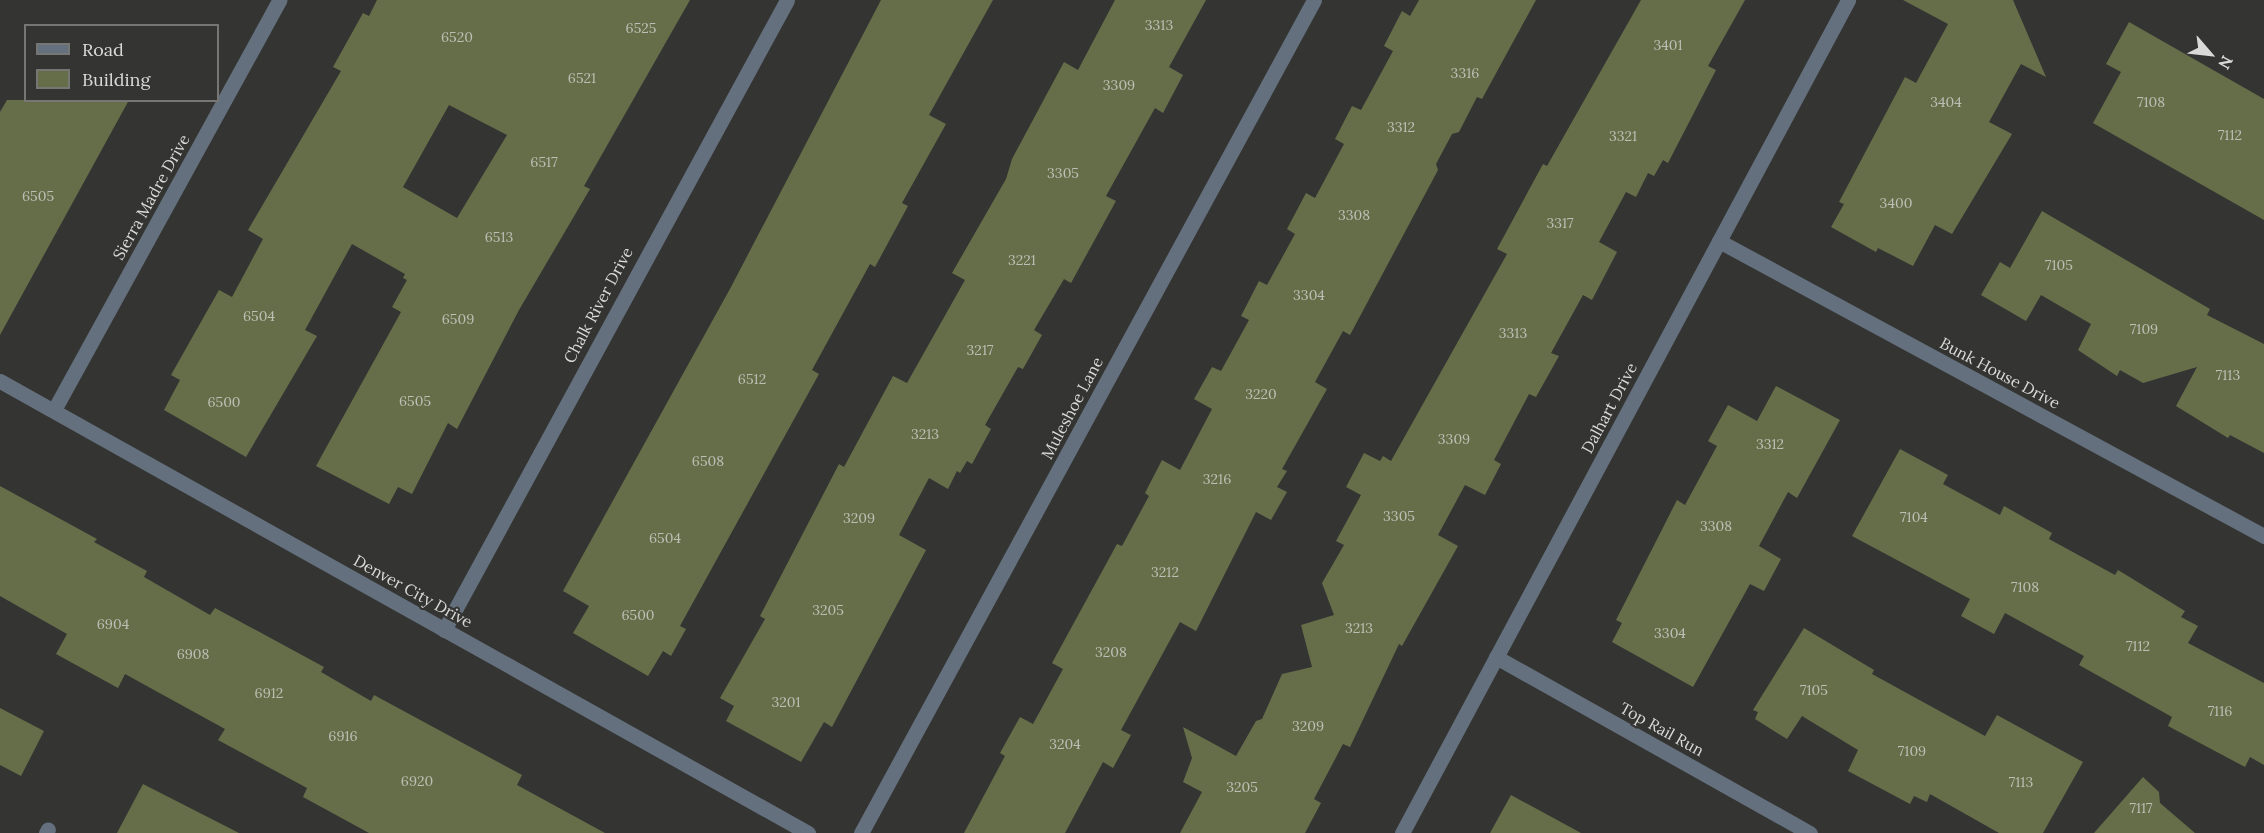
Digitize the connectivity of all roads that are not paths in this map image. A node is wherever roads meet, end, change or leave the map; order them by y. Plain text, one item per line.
1 (279, 0) edge
2 (787, 0) edge
3 (1314, 0) edge
4 (1848, 0) edge
5 (1719, 241) junction
6 (0, 381) edge
7 (54, 410) junction
8 (2264, 536) edge
9 (444, 630) junction
10 (1496, 657) junction
11 (808, 833) edge
12 (861, 833) edge
13 (1402, 833) edge
14 (1810, 833) edge

1 - 7 street, Sierra Madre Drive
2 - 9 street, Chalk River Drive
3 - 12 street, Muleshoe Lane
4 - 5 street, Dalhart Drive
5 - 8 street, Bunk House Drive
5 - 10 street, Dalhart Drive
6 - 7 street, Denver City Drive
7 - 9 street, Denver City Drive
9 - 11 street, Denver City Drive
10 - 13 street, Dalhart Drive
10 - 14 street, Top Rail Run

